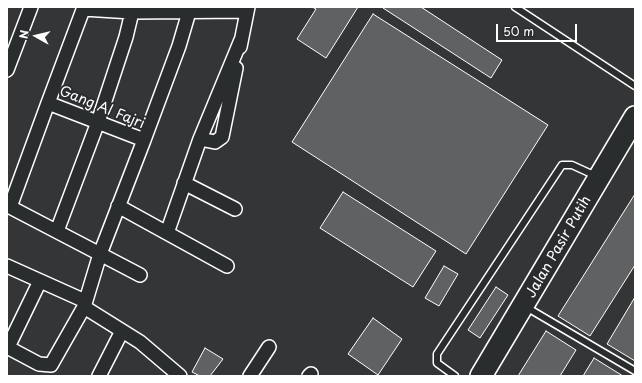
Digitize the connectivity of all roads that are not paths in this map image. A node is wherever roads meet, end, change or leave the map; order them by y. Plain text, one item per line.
1 (31, 7) edge
2 (515, 7) edge
3 (84, 8) edge
4 (248, 9) edge
5 (132, 12) junction
6 (189, 12) junction
7 (241, 40) junction
8 (7, 70) edge
9 (635, 86) edge
10 (48, 103) junction
11 (635, 117) edge
12 (98, 122) junction
13 (200, 139) junction
14 (144, 140) junction
15 (600, 177) junction
16 (184, 183) junction
17 (9, 206) edge
18 (118, 206) junction
19 (236, 209) dead end
20 (57, 231) junction
21 (167, 233) junction
22 (100, 254) junction
23 (7, 266) edge
24 (227, 266) dead end
25 (140, 275) dead end
26 (40, 281) junction
27 (84, 304) junction
28 (525, 306) junction
29 (122, 331) junction
30 (269, 346) dead end
31 (8, 347) edge
32 (635, 371) edge
33 (99, 376) edge
34 (180, 376) edge
35 (251, 376) edge
36 (455, 376) edge
37 (481, 376) edge

1 - 8 street
2 - 9 lane
3 - 5 street
3 - 10 street
4 - 6 street
4 - 7 street
5 - 6 street
5 - 12 street
6 - 14 street
7 - 13 street
7 - 13 street
10 - 12 street, Gang Al Fajri
10 - 17 street, Gang Al Fajri
11 - 15 highway, Jalan Pasir Putih
12 - 14 street, Gang Al Fajri
12 - 20 street
13 - 16 street
14 - 18 street, Gang Al Fajri
15 - 28 highway, Jalan Pasir Putih
15 - 36 lane
16 - 19 street
16 - 21 street
17 - 20 street, Gang Al Fajri
18 - 21 street
18 - 22 street, Gang Al Fajri
20 - 22 street, Gang Al Fajri
21 - 24 street
22 - 25 street, Gang Al Fajri
22 - 27 street, Gang Al Fajri
23 - 26 street
26 - 27 street
26 - 31 street
27 - 29 street
27 - 31 street, Gang Al Fajri
28 - 32 lane
28 - 37 highway, Jalan Pasir Putih
29 - 33 street
29 - 34 street
30 - 35 street

